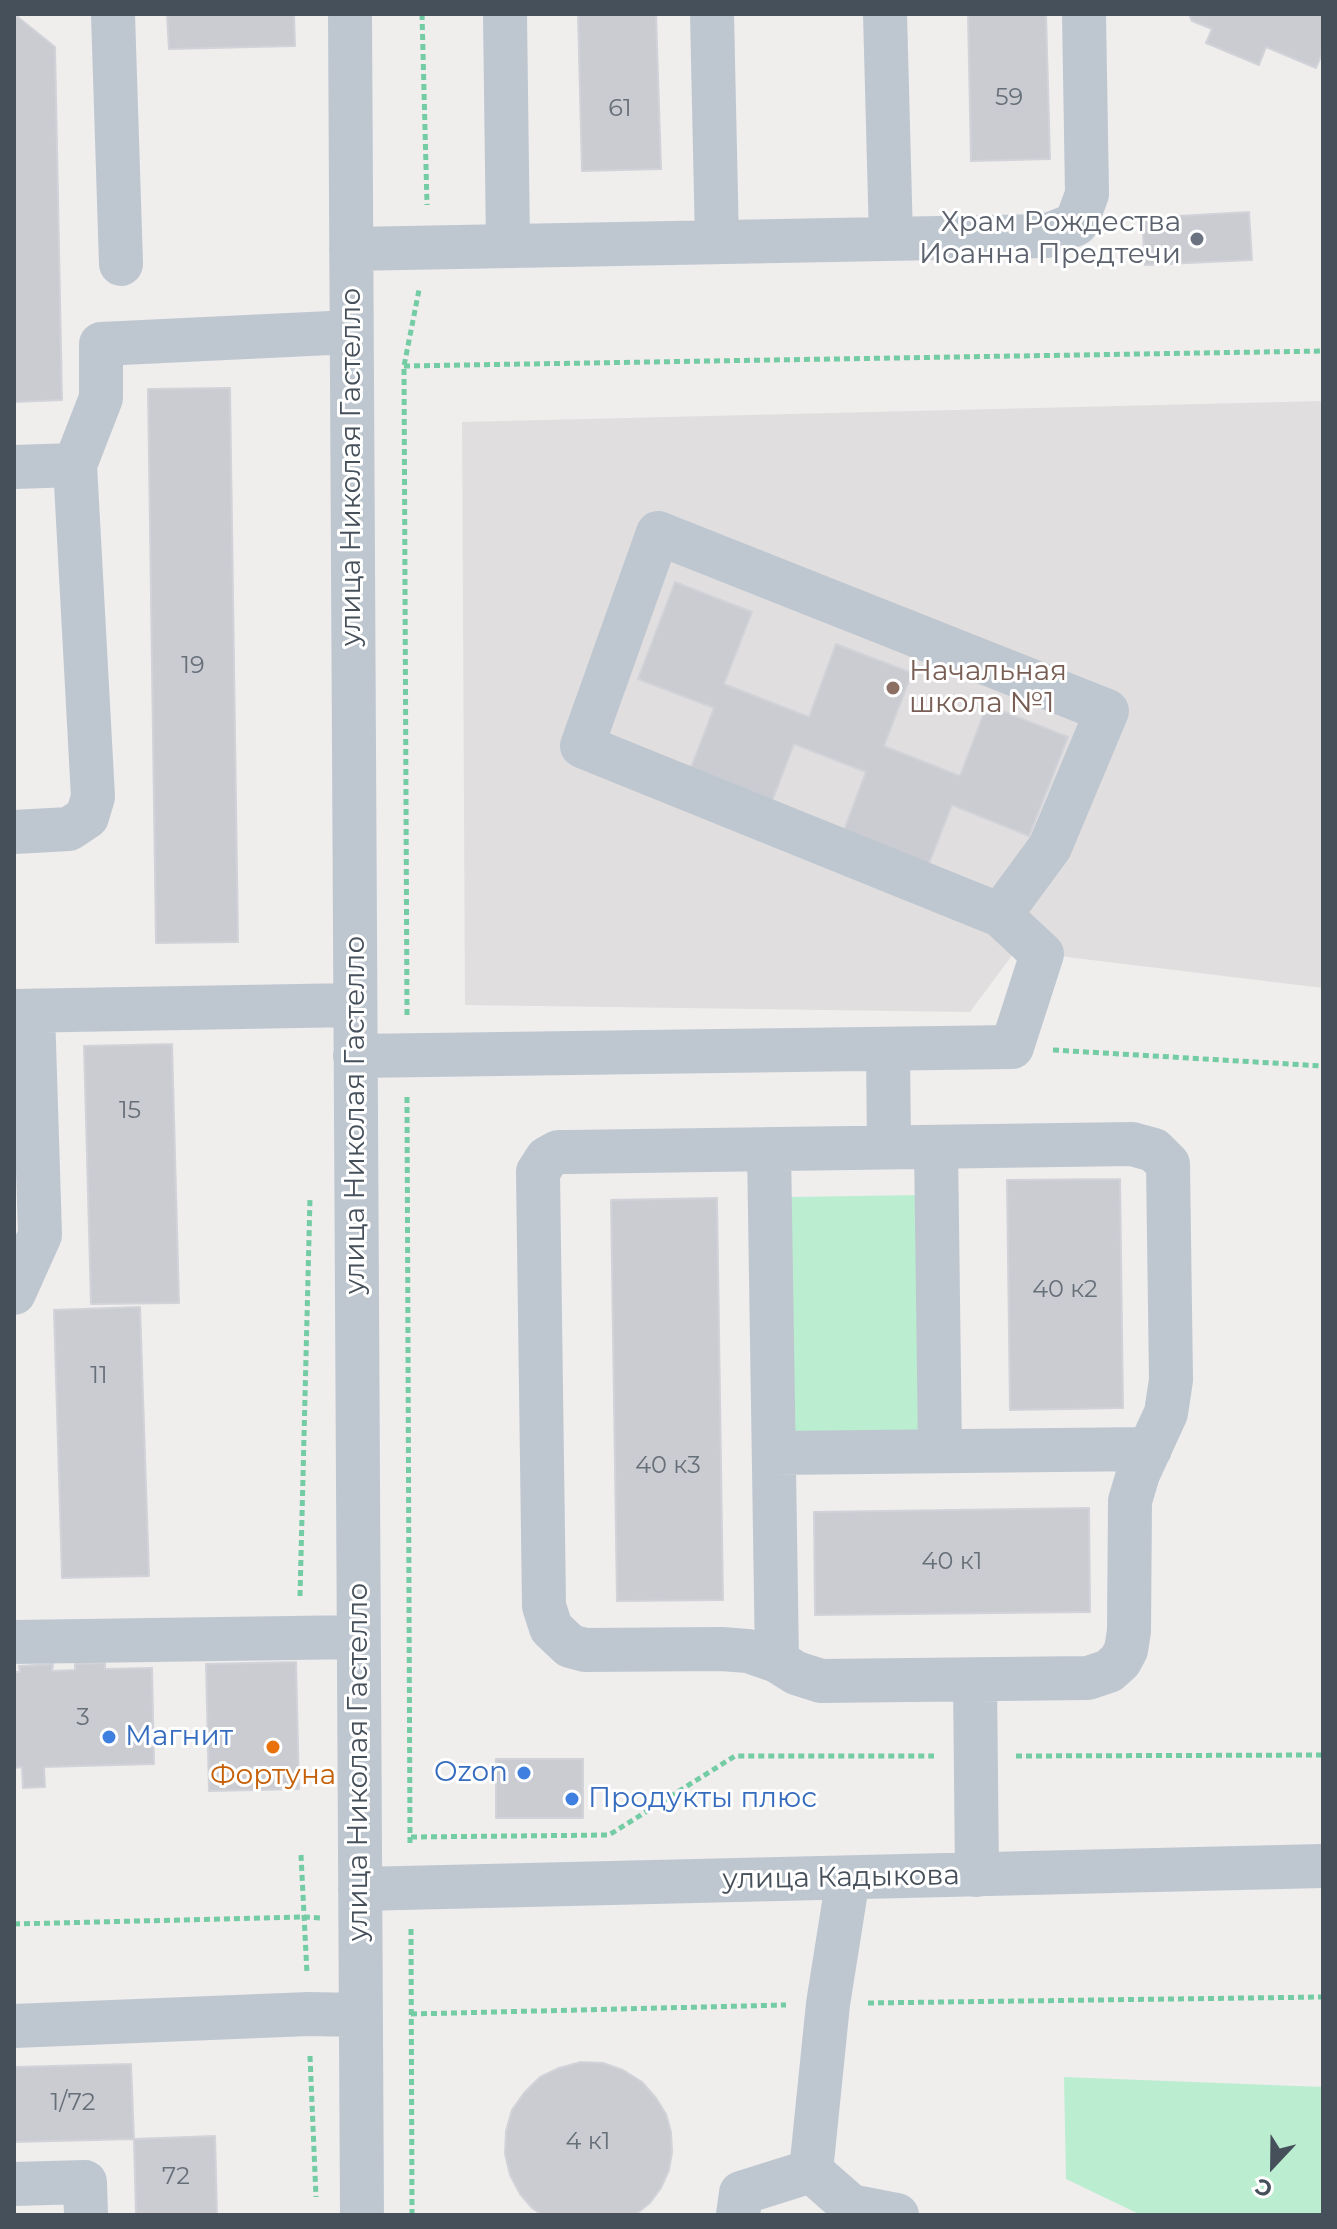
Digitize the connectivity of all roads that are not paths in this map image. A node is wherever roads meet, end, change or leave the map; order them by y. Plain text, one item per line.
1 (113, 14) edge
2 (350, 14) edge
3 (505, 14) edge
4 (712, 14) edge
5 (885, 14) edge
6 (1084, 14) edge
7 (891, 238) junction
8 (717, 242) junction
9 (508, 246) junction
10 (351, 249) junction
11 (121, 264) dead end
12 (351, 332) junction
13 (75, 465) junction
14 (14, 467) edge
15 (14, 832) edge
16 (1000, 915) junction
17 (355, 1005) junction
18 (24, 1011) edge
19 (888, 1049) junction
20 (355, 1056) junction
21 (889, 1147) junction
22 (936, 1147) junction
23 (769, 1149) junction
24 (14, 1293) edge
25 (1150, 1449) junction
26 (940, 1451) junction
27 (774, 1453) junction
28 (358, 1637) junction
29 (14, 1642) edge
30 (777, 1661) junction
31 (975, 1680) junction
32 (1323, 1866) edge
33 (977, 1875) junction
34 (848, 1878) junction
35 (360, 1889) junction
36 (360, 2015) junction
37 (14, 2026) edge
38 (811, 2171) junction
39 (14, 2184) edge
40 (851, 2210) edge
41 (86, 2215) edge
42 (362, 2215) edge
43 (738, 2215) edge
44 (897, 2215) edge

1 - 11 street
2 - 10 street, улица Николая Гастелло
3 - 9 street
4 - 8 street
5 - 7 street
6 - 7 street
7 - 8 street
8 - 9 street
9 - 10 street
10 - 12 street, улица Николая Гастелло
12 - 13 street
12 - 17 street, улица Николая Гастелло
13 - 14 street
13 - 15 street
16 - 16 street
16 - 19 street
17 - 18 street
17 - 20 street, улица Николая Гастелло
18 - 24 street
19 - 20 street
19 - 21 street
20 - 28 street, улица Николая Гастелло
21 - 22 street
21 - 23 street
22 - 25 street
22 - 26 street
23 - 27 street
23 - 30 street
25 - 26 street
25 - 31 street
26 - 27 street
27 - 30 street
28 - 29 street
28 - 35 street, улица Николая Гастелло
30 - 31 street
31 - 33 street
32 - 33 street, улица Кадыкова
33 - 34 street, улица Кадыкова
34 - 35 street, улица Кадыкова
34 - 38 street
35 - 36 street, улица Николая Гастелло
36 - 37 street
36 - 42 street, улица Николая Гастелло
38 - 40 street
38 - 43 street
39 - 41 street
40 - 44 street

